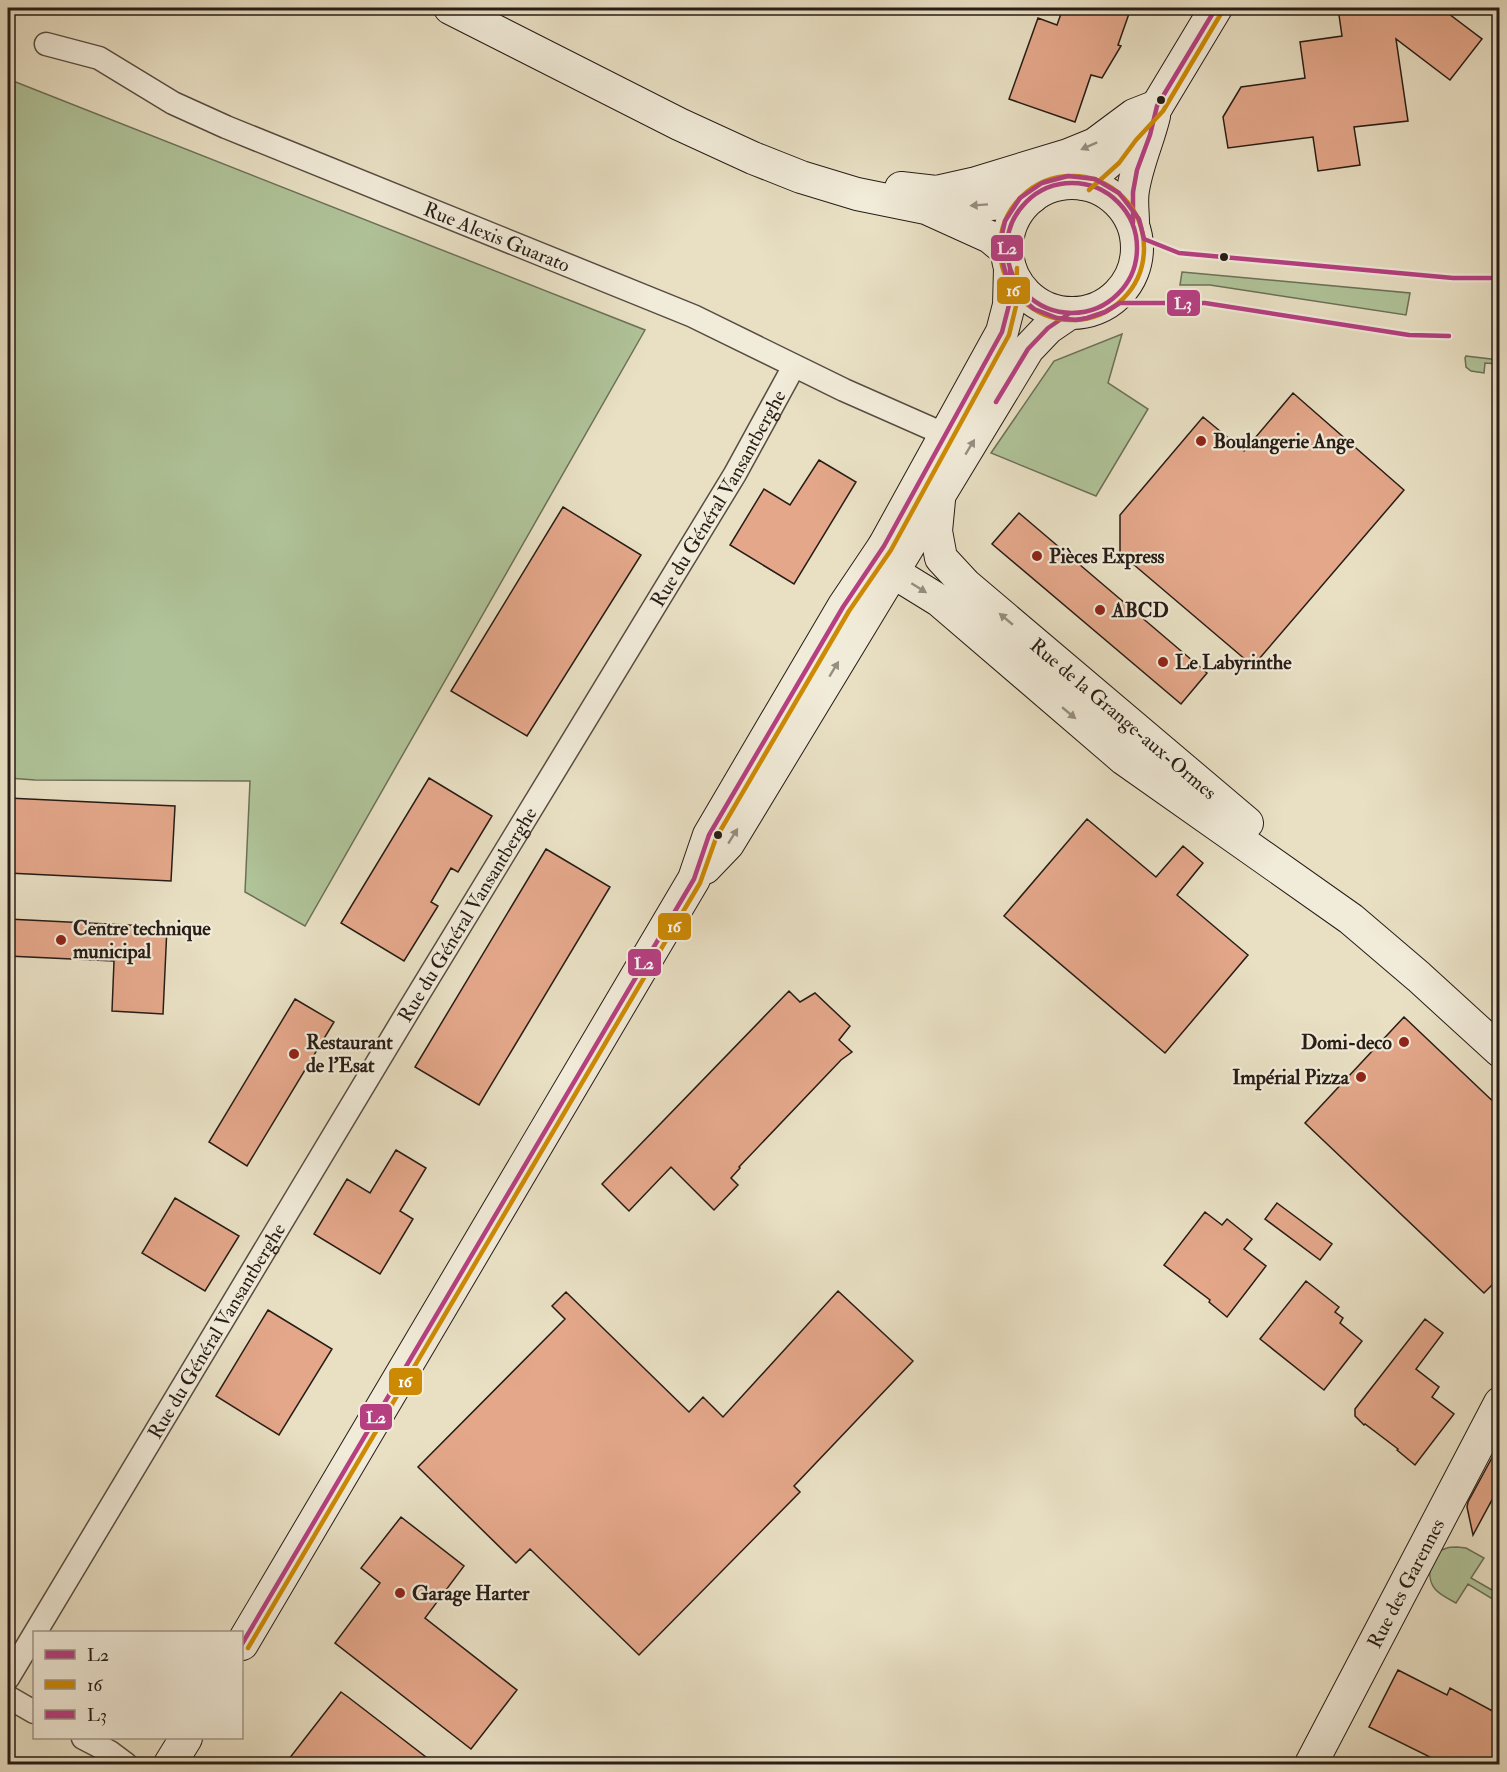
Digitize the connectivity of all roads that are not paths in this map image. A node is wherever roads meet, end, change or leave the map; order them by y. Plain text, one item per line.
1 (450, 8) edge
2 (1216, 8) edge
3 (46, 44) dead end
4 (1157, 106) junction
5 (801, 177) junction
6 (1084, 184) junction
7 (1032, 197) junction
8 (926, 208) junction
9 (1133, 223) junction
10 (1009, 259) junction
11 (1070, 313) junction
12 (794, 366) junction
13 (946, 435) junction
14 (939, 497) junction
15 (889, 559) junction
16 (1351, 919) junction
17 (1500, 1051) edge
18 (1500, 1403) edge
19 (36, 1631) edge
20 (33, 1636) edge
21 (243, 1642) edge
22 (8, 1678) edge
23 (8, 1697) edge
24 (33, 1711) edge
25 (87, 1739) edge
26 (185, 1739) edge
27 (126, 1764) edge
28 (170, 1764) edge
29 (1311, 1764) edge

1 - 5 main road
2 - 4 main road
3 - 12 street, Rue Alexis Guarato
4 -> 5 main road
4 - 6 main road
4 - 9 main road
5 - 8 main road
6 - 7 main road
6 - 9 main road
7 -> 8 main road
7 - 10 main road
8 - 10 main road
9 - 11 main road
10 - 11 main road
10 - 13 main road
14 -> 11 main road
12 - 13 street, Rue Alexis Guarato
12 - 19 street, Rue du Général Vansantberghe
13 - 15 main road
14 - 15 main road
16 -> 14 main road, Rue de la Grange-aux-Ormes
15 -> 16 main road, Rue de la Grange-aux-Ormes
15 - 21 main road
16 - 17 main road, Rue de la Grange-aux-Ormes
18 - 29 main road, Rue des Garennes
20 - 22 street, Rue du Général Vansantberghe
23 - 24 street
25 - 27 street
26 - 28 main road

